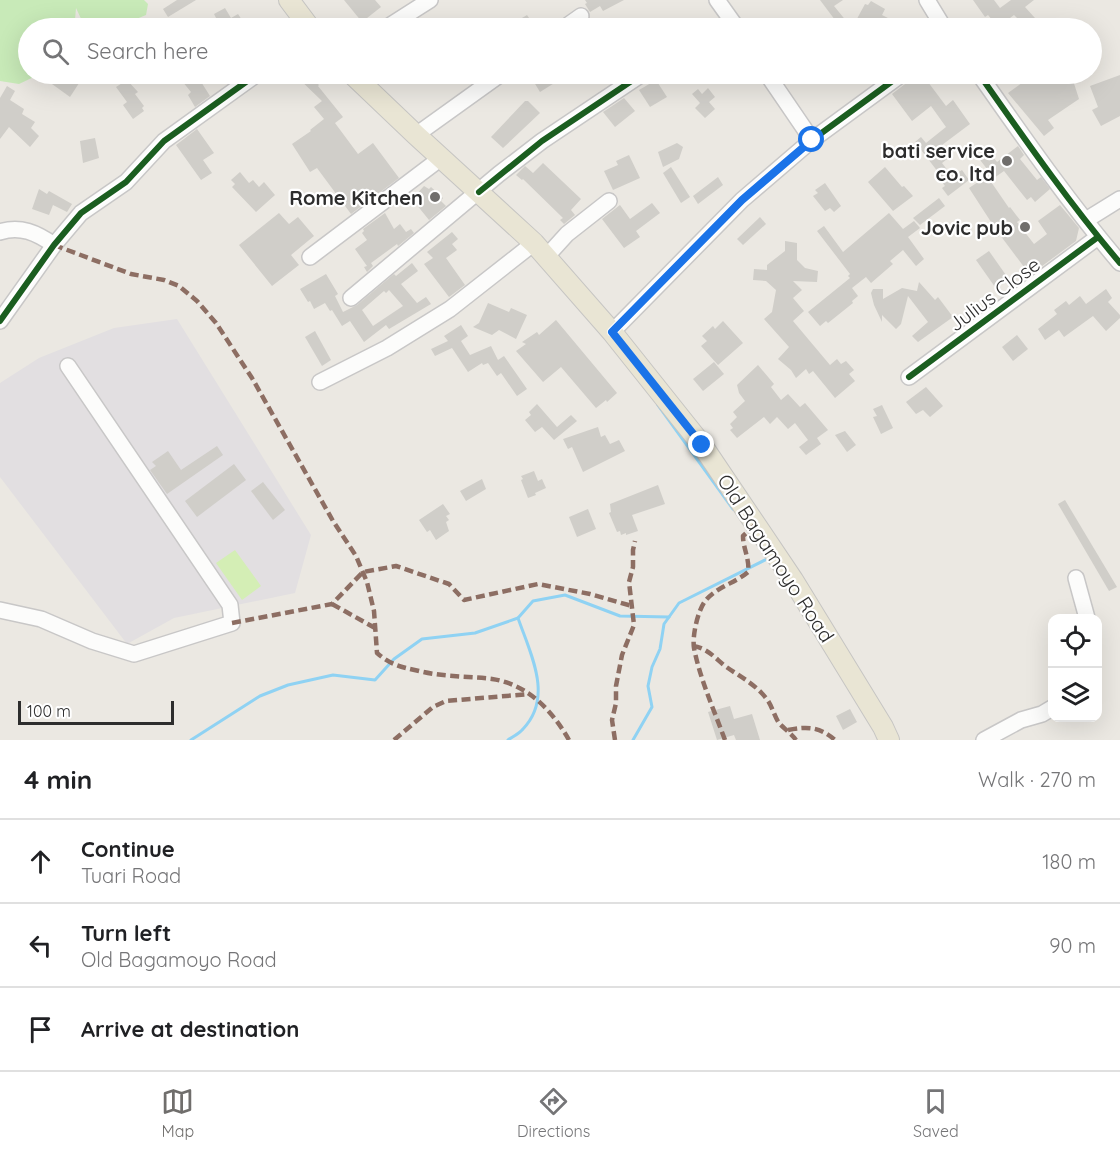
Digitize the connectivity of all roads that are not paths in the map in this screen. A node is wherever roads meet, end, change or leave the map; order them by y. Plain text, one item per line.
1 (289, 0) edge
2 (430, 0) edge
3 (717, 0) edge
4 (927, 0) edge
5 (404, 7) edge
6 (581, 16) dead end
7 (302, 18) edge
8 (578, 18) edge
9 (729, 18) edge
10 (938, 18) edge
11 (243, 84) edge
12 (362, 84) edge
13 (487, 84) edge
14 (627, 84) edge
15 (774, 84) edge
16 (888, 84) edge
17 (986, 84) edge
18 (416, 135) junction
19 (812, 140) junction
20 (441, 158) junction
21 (479, 192) junction
22 (1120, 199) edge
23 (609, 201) dead end
24 (1086, 220) junction
25 (0, 232) edge
26 (1098, 237) junction
27 (54, 245) junction
28 (541, 249) junction
29 (310, 257) dead end
30 (1120, 263) edge
31 (351, 298) dead end
32 (0, 321) edge
33 (612, 332) junction
34 (68, 366) dead end
35 (909, 377) dead end
36 (320, 382) dead end
37 (1076, 578) dead end
38 (0, 610) edge
39 (1086, 614) edge
40 (1048, 711) edge
41 (889, 740) edge
42 (984, 740) edge

1 - 7 main road
2 - 5 street
3 - 9 street
4 - 10 street
6 - 8 street
11 - 27 street
12 - 18 main road, Old Bagamoyo Road
13 - 18 street
14 - 21 street
15 - 19 street
16 - 19 street
17 - 24 street
18 - 20 main road, Old Bagamoyo Road
19 - 33 street
20 - 21 main road, Old Bagamoyo Road
20 - 29 street
21 - 28 main road, Old Bagamoyo Road
21 - 31 street
22 - 24 street
23 - 28 street
24 - 26 street
25 - 27 street
26 - 30 street
26 - 35 street, Julius Close
27 - 32 street
28 - 33 main road, Old Bagamoyo Road
28 - 36 street
33 - 41 main road, Old Bagamoyo Road
34 - 38 street
37 - 39 street
40 - 42 street

